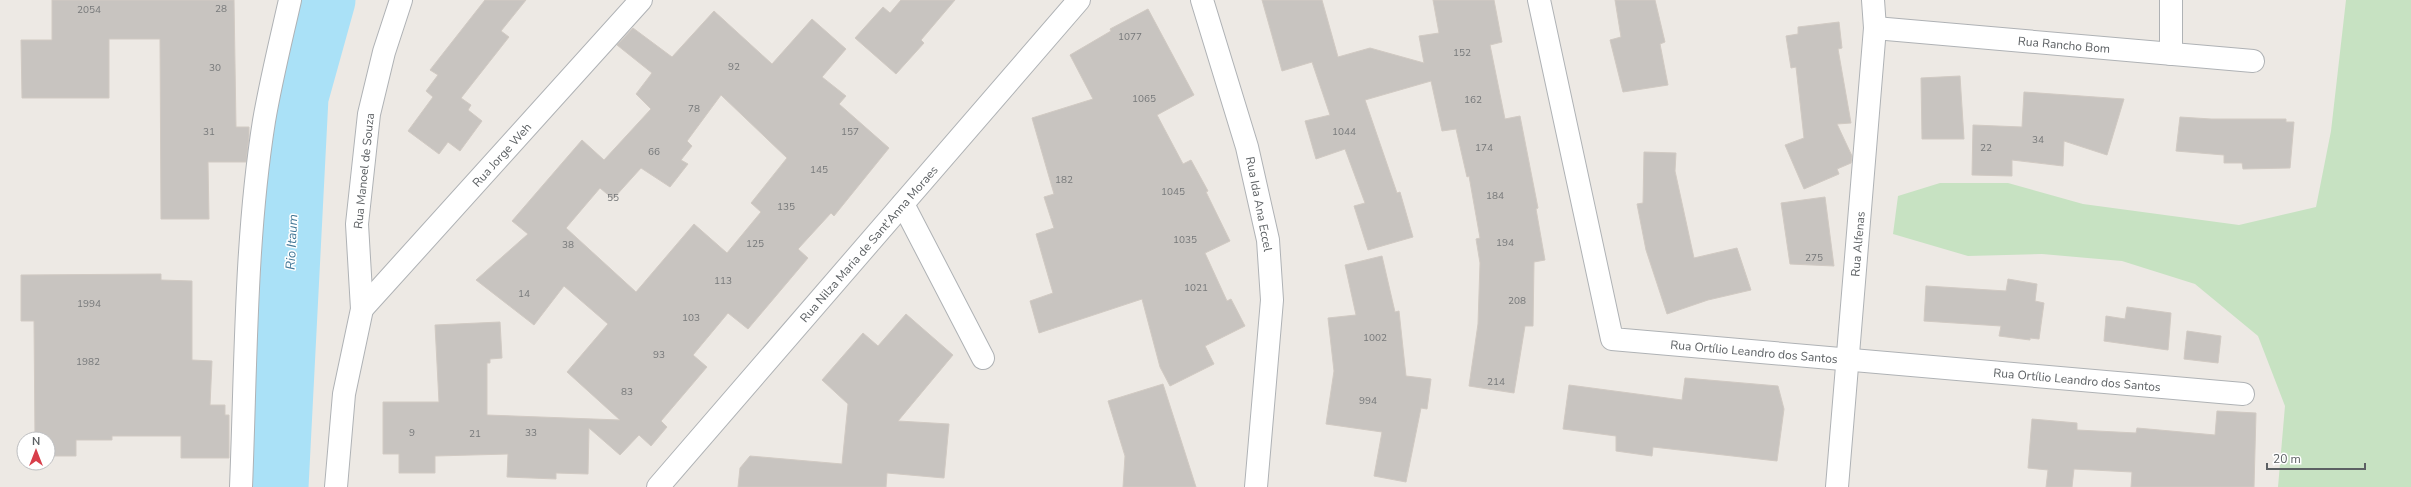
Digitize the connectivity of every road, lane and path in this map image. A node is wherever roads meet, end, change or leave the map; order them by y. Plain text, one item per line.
1 (290, 0) edge
2 (401, 0) edge
3 (641, 0) edge
4 (1079, 0) edge
5 (1202, 0) edge
6 (1539, 0) edge
7 (1873, 0) edge
8 (2171, 0) edge
9 (1875, 28) junction
10 (2171, 54) junction
11 (2253, 61) dead end
12 (903, 204) junction
13 (362, 309) junction
14 (983, 358) dead end
15 (1848, 361) junction
16 (2242, 394) dead end
17 (241, 487) edge
18 (336, 487) edge
19 (658, 487) edge
20 (1256, 487) edge
21 (1837, 487) edge

1 - 17 street
2 - 13 street, Rua Manoel de Souza
3 - 13 street, Rua Jorge Weh
4 - 12 street, Rua Nilza Maria de Sant'Anna Moraes
5 - 20 street, Rua Ida Ana Eccel
6 - 15 street, Rua Ortílio Leandro dos Santos
7 - 9 street, Rua Alfenas
8 - 10 street
9 - 10 street, Rua Rancho Bom
9 - 15 street, Rua Alfenas
10 - 11 street, Rua Rancho Bom
12 - 14 street
12 - 19 street, Rua Nilza Maria de Sant'Anna Moraes
13 - 18 street, Rua Manoel de Souza
15 - 16 street, Rua Ortílio Leandro dos Santos
15 - 21 street, Rua Alfenas

